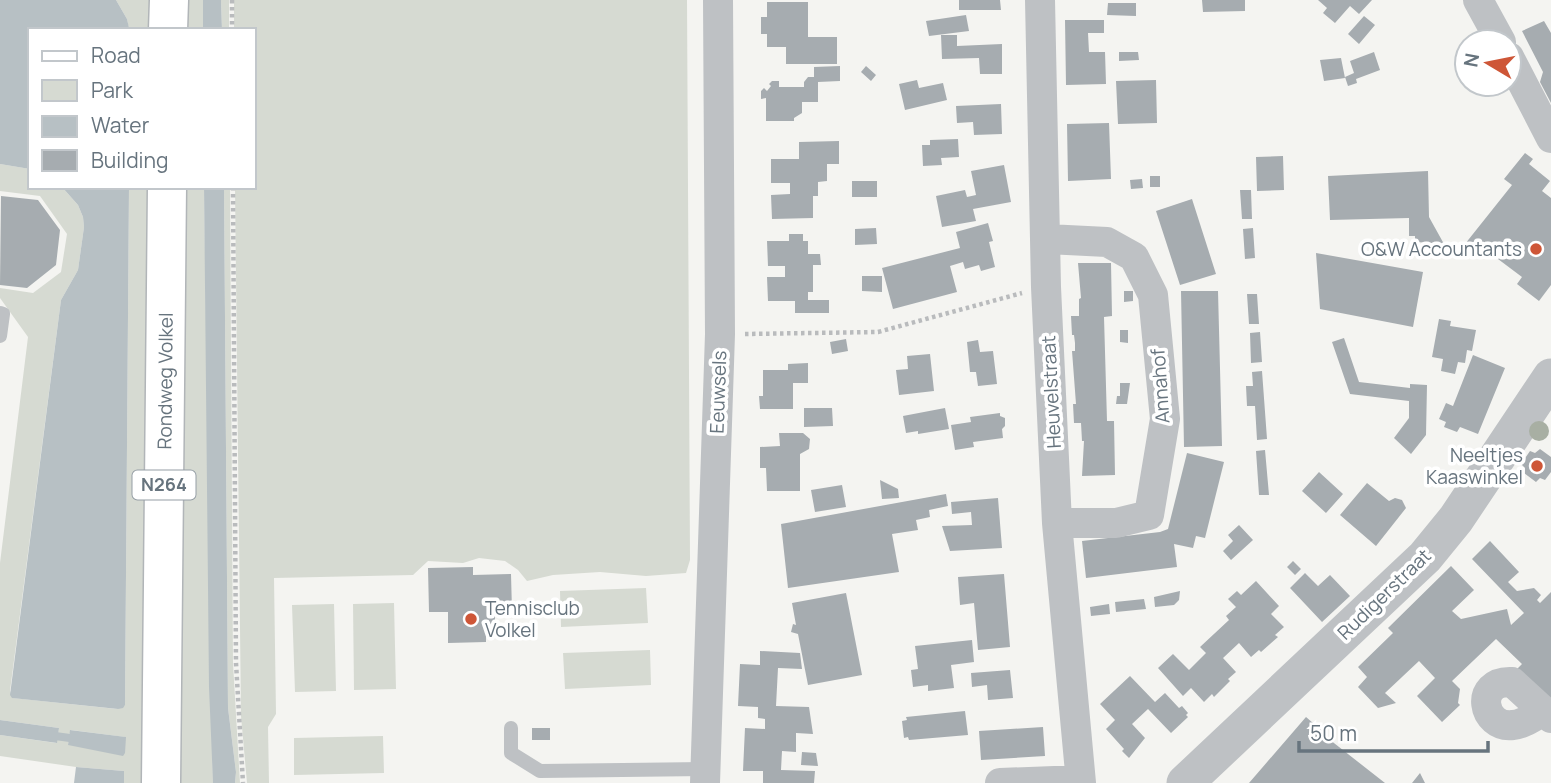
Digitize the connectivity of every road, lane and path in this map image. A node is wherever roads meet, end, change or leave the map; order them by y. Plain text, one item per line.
1 (169, 0) edge
2 (232, 0) edge
3 (718, 0) edge
4 (1040, 0) edge
5 (1478, 0) edge
6 (168, 28) edge
7 (232, 28) edge
8 (1493, 28) edge
9 (1523, 84) edge
10 (1551, 138) edge
11 (167, 189) edge
12 (233, 189) edge
13 (1047, 239) junction
14 (1046, 287) junction
15 (0, 313) edge
16 (720, 334) junction
17 (0, 336) edge
18 (1551, 377) edge
19 (1057, 523) junction
20 (511, 728) dead end
21 (705, 776) edge
22 (1081, 781) edge
23 (161, 783) edge
24 (243, 783) edge
25 (1000, 783) edge
26 (1185, 783) edge

1 - 6 main road
2 - 7 path
3 - 16 street, Eeuwsels
4 - 13 street, Heuvelstraat
5 - 8 street
9 - 10 street
11 - 23 main road, Rondweg Volkel / N264
12 - 24 path
13 - 14 street, Heuvelstraat
13 - 19 street, Annahof
14 - 16 path
14 - 19 street, Heuvelstraat
15 - 17 lane
16 - 21 street, Eeuwsels
18 - 26 street, Rudigerstraat
19 - 22 street, Heuvelstraat
20 - 21 lane
22 - 25 street

